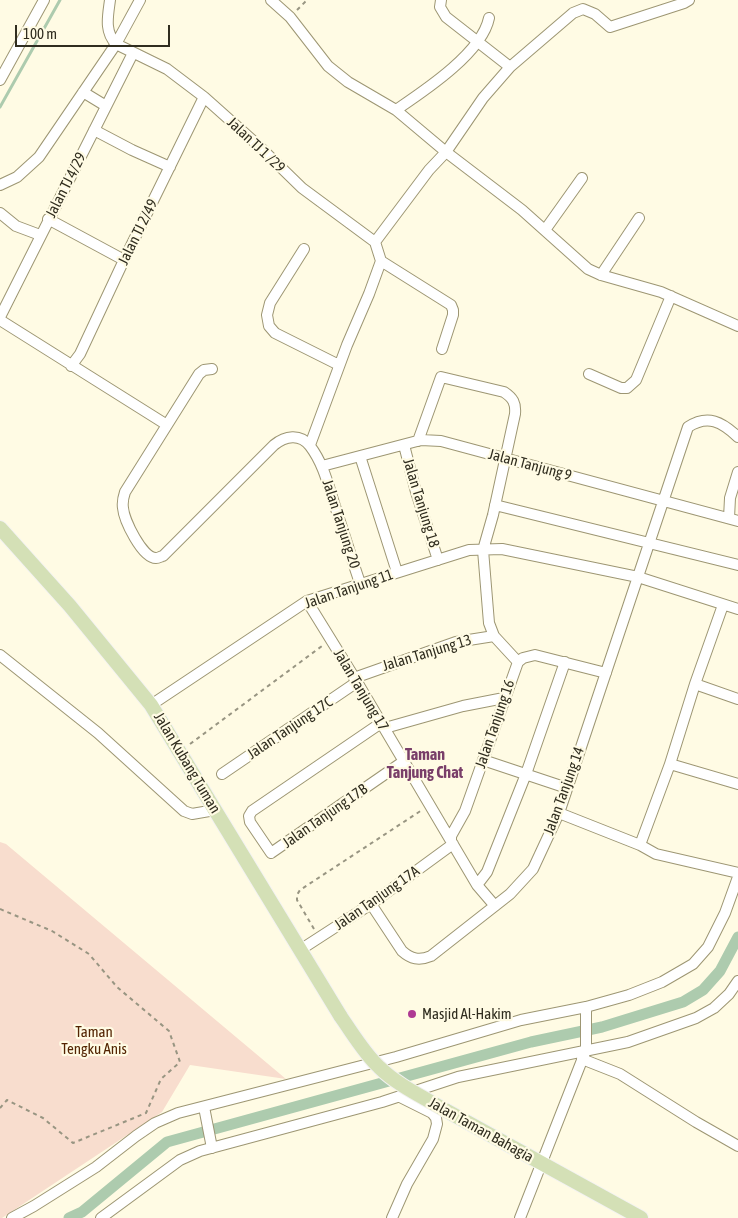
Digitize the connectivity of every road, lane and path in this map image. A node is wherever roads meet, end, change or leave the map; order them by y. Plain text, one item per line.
1 (44, 0) edge
2 (110, 0) edge
3 (140, 0) edge
4 (271, 0) edge
5 (307, 0) edge
6 (440, 0) edge
7 (689, 0) edge
8 (290, 17) junction
9 (489, 18) dead end
10 (477, 41) junction
11 (116, 44) junction
12 (133, 53) junction
13 (510, 67) junction
14 (0, 80) edge
15 (83, 92) junction
16 (204, 97) junction
17 (106, 106) junction
18 (396, 110) junction
19 (94, 130) junction
20 (446, 152) junction
21 (170, 167) junction
22 (582, 178) dead end
23 (0, 185) edge
24 (0, 213) edge
25 (639, 218) dead end
26 (48, 219) junction
27 (545, 230) junction
28 (40, 236) junction
29 (375, 242) junction
30 (304, 250) dead end
31 (124, 260) junction
32 (381, 261) junction
33 (601, 275) junction
34 (671, 296) junction
35 (0, 319) edge
36 (738, 326) edge
37 (442, 349) dead end
38 (340, 365) junction
39 (71, 366) junction
40 (212, 369) dead end
41 (589, 374) dead end
42 (167, 425) junction
43 (738, 437) edge
44 (418, 441) junction
45 (310, 445) junction
46 (404, 445) junction
47 (360, 456) junction
48 (506, 458) junction
49 (322, 466) junction
50 (738, 472) edge
51 (664, 500) junction
52 (495, 504) junction
53 (734, 519) edge
54 (1, 529) edge
55 (650, 542) junction
56 (483, 550) junction
57 (438, 560) junction
58 (738, 565) edge
59 (397, 572) junction
60 (638, 577) junction
61 (360, 583) junction
62 (307, 601) junction
63 (723, 605) junction
64 (738, 609) edge
65 (494, 636) junction
66 (331, 640) junction
67 (0, 655) edge
68 (518, 662) junction
69 (565, 662) junction
70 (606, 673) junction
71 (356, 680) junction
72 (695, 684) junction
73 (504, 698) junction
74 (738, 700) edge
75 (152, 705) junction
76 (383, 726) junction
77 (179, 750) junction
78 (483, 760) junction
79 (404, 762) junction
80 (670, 764) junction
81 (222, 774) dead end
82 (526, 774) junction
83 (738, 784) edge
84 (567, 788) junction
85 (430, 805) junction
86 (215, 810) junction
87 (559, 813) junction
88 (452, 843) junction
89 (640, 845) junction
90 (738, 873) edge
91 (738, 877) edge
92 (477, 884) junction
93 (371, 904) junction
94 (495, 906) junction
95 (0, 909) edge
96 (319, 937) junction
97 (300, 950) junction
98 (738, 982) edge
99 (587, 1013) junction
100 (341, 1017) joint
101 (584, 1054) junction
102 (400, 1097) junction
103 (0, 1108) edge
104 (204, 1108) junction
105 (211, 1143) junction
106 (738, 1146) edge
107 (542, 1164) junction
108 (12, 1218) edge
109 (101, 1218) edge
110 (392, 1218) edge
111 (520, 1218) edge
112 (641, 1218) edge

1 - 14 street
2 - 11 street
3 - 11 street
4 - 8 street
5 - 8 path
6 - 10 street
7 - 13 street
8 - 18 street
9 - 10 street
10 - 13 street
10 - 18 street
11 - 12 street, Jalan TJ 1 /29
11 - 15 street
12 - 16 street, Jalan TJ 1 /29
12 - 17 street, Jalan TJ 4/29
13 - 20 street
15 - 17 street
15 - 23 street
16 - 21 street, Jalan TJ 2/49
16 - 29 street, Jalan TJ 1 /29
17 - 19 street, Jalan TJ 4/29
18 - 20 street
19 - 21 street
19 - 26 street, Jalan TJ 4/29
20 - 27 street
20 - 29 street
21 - 31 street, Jalan TJ 2/49
22 - 27 street
24 - 28 street
25 - 33 street
26 - 28 street, Jalan TJ 4/29
26 - 31 street
27 - 33 street
28 - 35 street, Jalan TJ 4/29
29 - 32 street
30 - 38 street
31 - 39 street, Jalan TJ 2/49
32 - 37 street
32 - 38 street
33 - 34 street
34 - 36 street
34 - 41 street
35 - 39 street
38 - 45 street
39 - 42 street
40 - 42 street
42 - 45 street
43 - 51 street, Jalan Tanjung 14
44 - 46 street, Jalan Tanjung 9
44 - 48 street, Jalan Tanjung 9
44 - 48 street
45 - 49 street, Jalan Tanjung 20
46 - 47 street, Jalan Tanjung 9
46 - 57 street, Jalan Tanjung 18
47 - 49 street, Jalan Tanjung 9
47 - 59 street
48 - 51 street, Jalan Tanjung 9
48 - 52 street
49 - 61 street, Jalan Tanjung 20
50 - 53 street
51 - 53 street, Jalan Tanjung 9
51 - 55 street, Jalan Tanjung 14
52 - 55 street
52 - 56 street
54 - 75 main road, Jalan Kubang Tuman
55 - 58 street
55 - 60 street, Jalan Tanjung 14
56 - 57 street, Jalan Tanjung 11
56 - 60 street, Jalan Tanjung 11
56 - 65 street
57 - 59 street, Jalan Tanjung 11
59 - 61 street, Jalan Tanjung 11
60 - 63 street, Jalan Tanjung 11
60 - 70 street, Jalan Tanjung 14
61 - 62 street, Jalan Tanjung 11
62 - 66 street, Jalan Tanjung 17
62 - 75 street, Jalan Tanjung 11
63 - 64 street, Jalan Tanjung 11
63 - 72 street
65 - 68 street
65 - 71 street, Jalan Tanjung 13
66 - 71 street, Jalan Tanjung 17
66 - 77 path
67 - 86 street
68 - 69 street
68 - 73 street, Jalan Tanjung 16
69 - 70 street
69 - 82 street
70 - 84 street, Jalan Tanjung 14
71 - 76 street, Jalan Tanjung 17
71 - 81 street, Jalan Tanjung 17C
72 - 74 street
72 - 80 street
73 - 76 street
73 - 78 street, Jalan Tanjung 16
75 - 77 main road, Jalan Kubang Tuman
76 - 79 street, Jalan Tanjung 17
76 - 79 street, Jalan Tanjung 17B
77 - 86 main road, Jalan Kubang Tuman
78 - 82 street
78 - 88 street, Jalan Tanjung 16
79 - 85 street, Jalan Tanjung 17
80 - 83 street
80 - 89 street
82 - 84 street
82 - 92 street
84 - 87 street, Jalan Tanjung 14
85 - 88 street, Jalan Tanjung 17
85 - 96 path
86 - 97 main road, Jalan Kubang Tuman
87 - 89 street
87 - 94 street, Jalan Tanjung 14
88 - 92 street, Jalan Tanjung 17
88 - 93 street, Jalan Tanjung 17A
89 - 90 street
91 - 99 street
92 - 94 street, Jalan Tanjung 17
93 - 94 street, Jalan Tanjung 14
93 - 96 street, Jalan Tanjung 17A
95 - 103 path
96 - 97 street, Jalan Tanjung 17A
97 - 100 main road, Jalan Kubang Tuman
98 - 101 street
99 - 101 street
99 - 104 street
100 - 107 main road, Jalan Taman Bahagia, bridge
101 - 102 street
101 - 106 street
101 - 107 street
102 - 105 street
102 - 110 street
104 - 105 street
104 - 108 street
105 - 109 street
107 - 111 street
107 - 112 main road, Jalan Taman Bahagia

